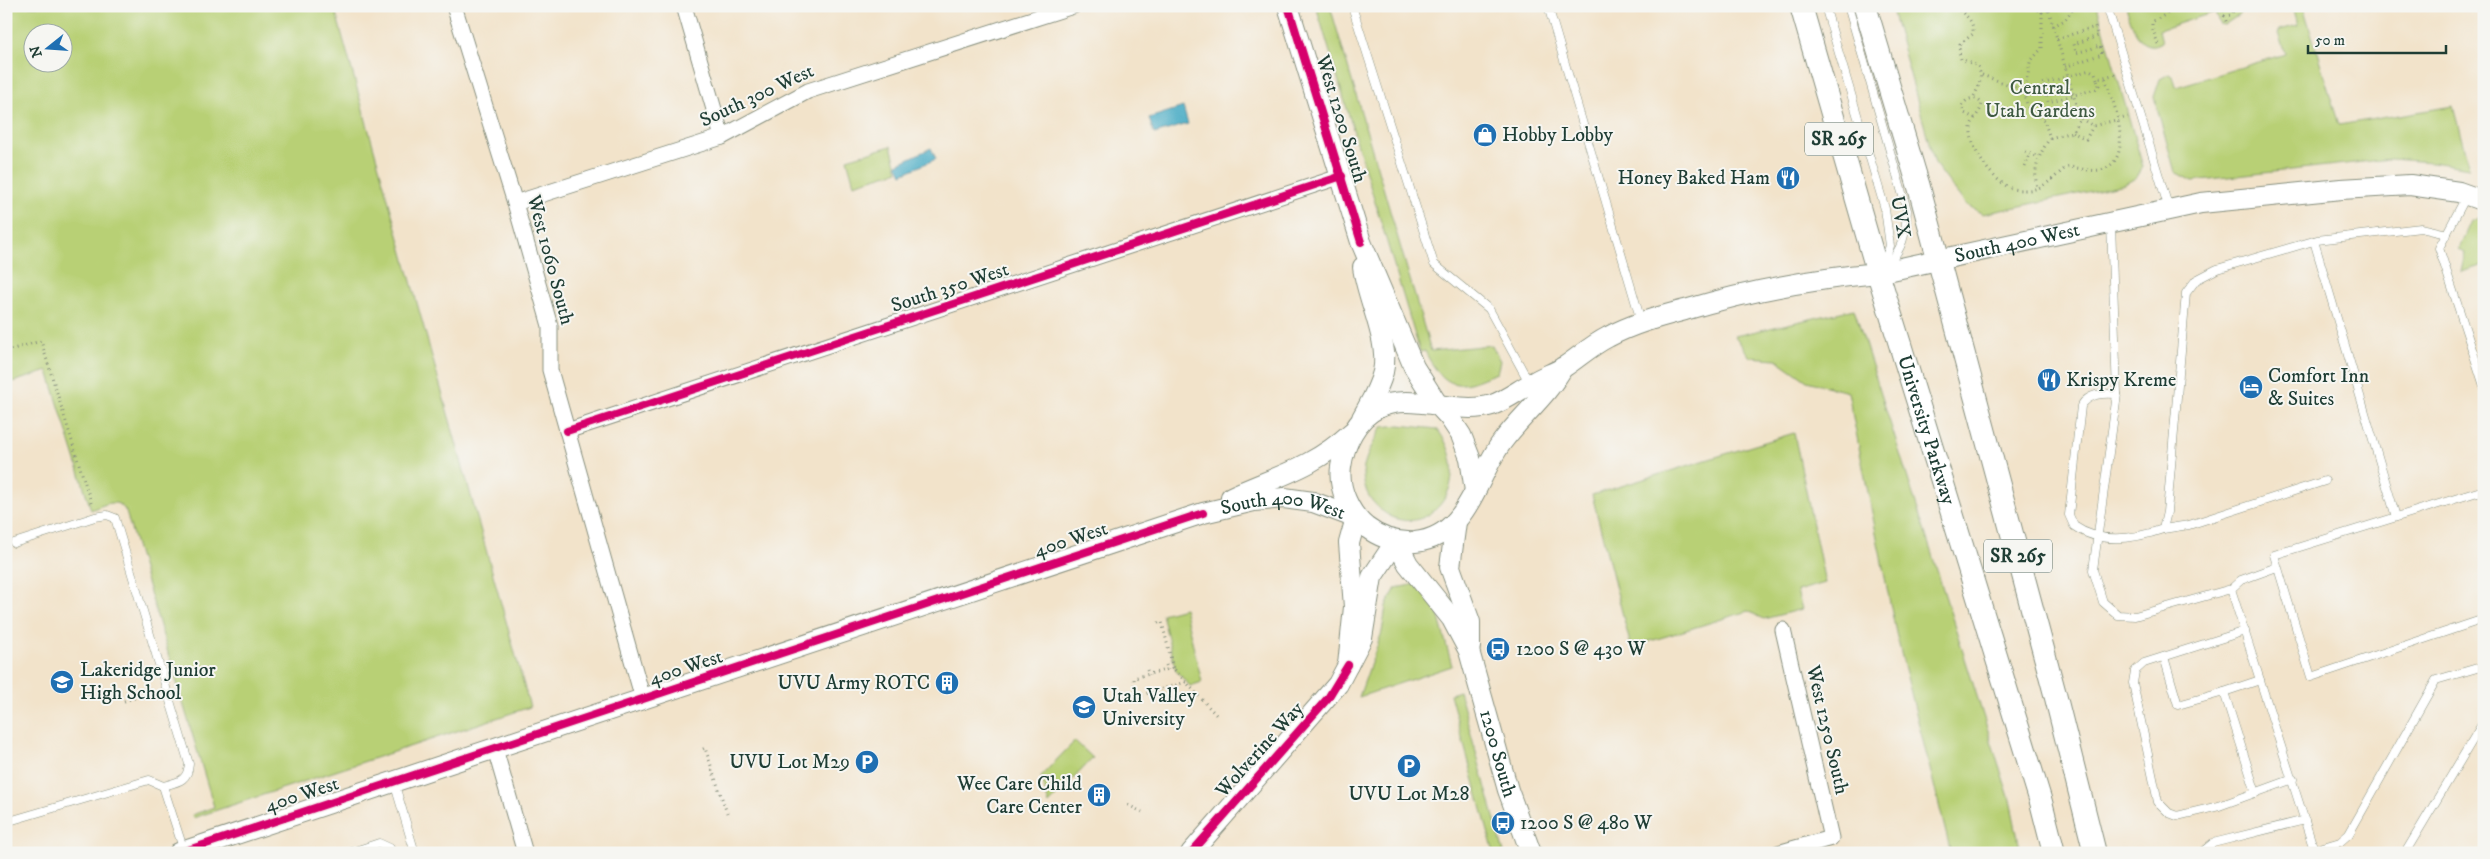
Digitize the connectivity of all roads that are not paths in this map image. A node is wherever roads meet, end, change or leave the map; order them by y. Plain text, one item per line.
1 (454, 6) edge
2 (684, 6) edge
3 (1073, 6) edge
4 (1288, 6) edge
5 (1352, 6) edge
6 (1548, 6) edge
7 (1801, 6) edge
8 (1825, 6) edge
9 (1848, 6) edge
10 (1865, 6) edge
11 (2107, 6) edge
12 (722, 137) junction
13 (1342, 176) junction
14 (2475, 198) edge
15 (514, 203) junction
16 (2169, 209) junction
17 (2111, 222) junction
18 (2447, 234) junction
19 (2314, 241) junction
20 (1361, 242) junction
21 (1938, 260) junction
22 (1878, 273) junction
23 (1642, 322) junction
24 (1563, 367) junction
25 (1530, 384) junction
26 (2484, 386) edge
27 (2118, 394) junction
28 (1438, 405) junction
29 (1358, 425) junction
30 (567, 431) junction
31 (2325, 481) dead end
32 (2484, 490) edge
33 (1475, 491) junction
34 (1203, 513) junction
35 (2396, 517) junction
36 (1356, 518) junction
37 (1456, 522) junction
38 (2163, 529) junction
39 (2099, 538) junction
40 (1396, 541) junction
41 (14, 543) dead end
42 (2277, 567) junction
43 (2231, 588) junction
44 (2484, 620) edge
45 (1783, 630) dead end
46 (2245, 631) junction
47 (1469, 652) junction
48 (2164, 657) junction
49 (1348, 665) junction
50 (2484, 666) edge
51 (2260, 680) junction
52 (2224, 692) junction
53 (643, 699) junction
54 (2484, 721) edge
55 (495, 749) junction
56 (2293, 779) junction
57 (394, 782) junction
58 (163, 786) junction
59 (2256, 793) junction
60 (2305, 820) junction
61 (6, 822) edge
62 (2314, 851) edge
63 (182, 852) edge
64 (349, 853) edge
65 (391, 853) edge
66 (415, 853) edge
67 (525, 853) edge
68 (1191, 853) edge
69 (1530, 853) edge
70 (1778, 853) edge
71 (2054, 853) edge
72 (2094, 853) edge
73 (2202, 853) edge
74 (2303, 853) edge
75 (2405, 853) edge

1 - 15 street, West 1060 South
2 - 12 street
3 - 12 street, South 300 West
4 - 13 main road, West 1200 South
5 - 25 lane
6 - 23 lane
7 - 22 main road, University Parkway / SR 265
8 - 22 lane, UVX
9 - 22 lane, UVX
10 - 21 main road, SR 265
11 - 16 lane
12 - 15 street, South 300 West
13 - 20 main road, West 1200 South
13 - 30 street, South 350 West
14 - 16 main road, South 400 West
14 - 18 lane
15 - 30 street, West 1060 South
16 - 17 main road, South 400 West
17 - 21 main road, South 400 West
17 - 27 lane
18 - 19 lane
18 - 26 lane
19 - 35 lane
19 - 38 lane
20 - 28 main road, West 1200 South
20 - 29 main road, West 1200 South
21 - 22 main road, South 400 West
21 - 72 main road, SR 265
22 - 23 main road, South 400 West
22 - 71 main road, University Parkway / SR 265
23 - 24 main road, South 400 West
24 - 25 main road, South 400 West
24 - 33 main road, South 400 West
25 - 28 main road, South 400 West
27 - 39 lane
27 - 39 lane
28 - 29 main road
28 - 33 main road
29 - 34 main road, South 400 West
29 - 36 main road
30 - 53 street, West 1060 South
31 - 38 lane
32 - 35 lane
33 - 37 main road
34 - 36 main road, South 400 West
34 - 53 main road, 400 West
35 - 42 lane
36 - 40 main road
36 - 49 main road, Wolverine Way
37 - 40 main road
37 - 47 main road, 1200 South
38 - 39 lane
39 - 43 lane
40 - 47 main road, 1200 South
40 - 49 main road, Wolverine Way
41 - 58 lane
42 - 43 lane
42 - 44 lane
43 - 46 lane
45 - 70 street, West 1250 South
46 - 48 lane
46 - 51 lane
47 - 69 main road, 1200 South
48 - 52 lane
48 - 59 lane
49 - 68 main road, Wolverine Way
50 - 62 lane
51 - 52 lane
51 - 56 lane
52 - 59 lane
53 - 55 main road, 400 West
54 - 75 lane
55 - 57 main road, 400 West
55 - 67 street
56 - 59 lane
56 - 60 lane
57 - 63 main road, 400 West
57 - 66 lane
58 - 61 lane
58 - 63 lane
60 - 62 lane
60 - 73 lane
62 - 74 lane
64 - 65 lane

